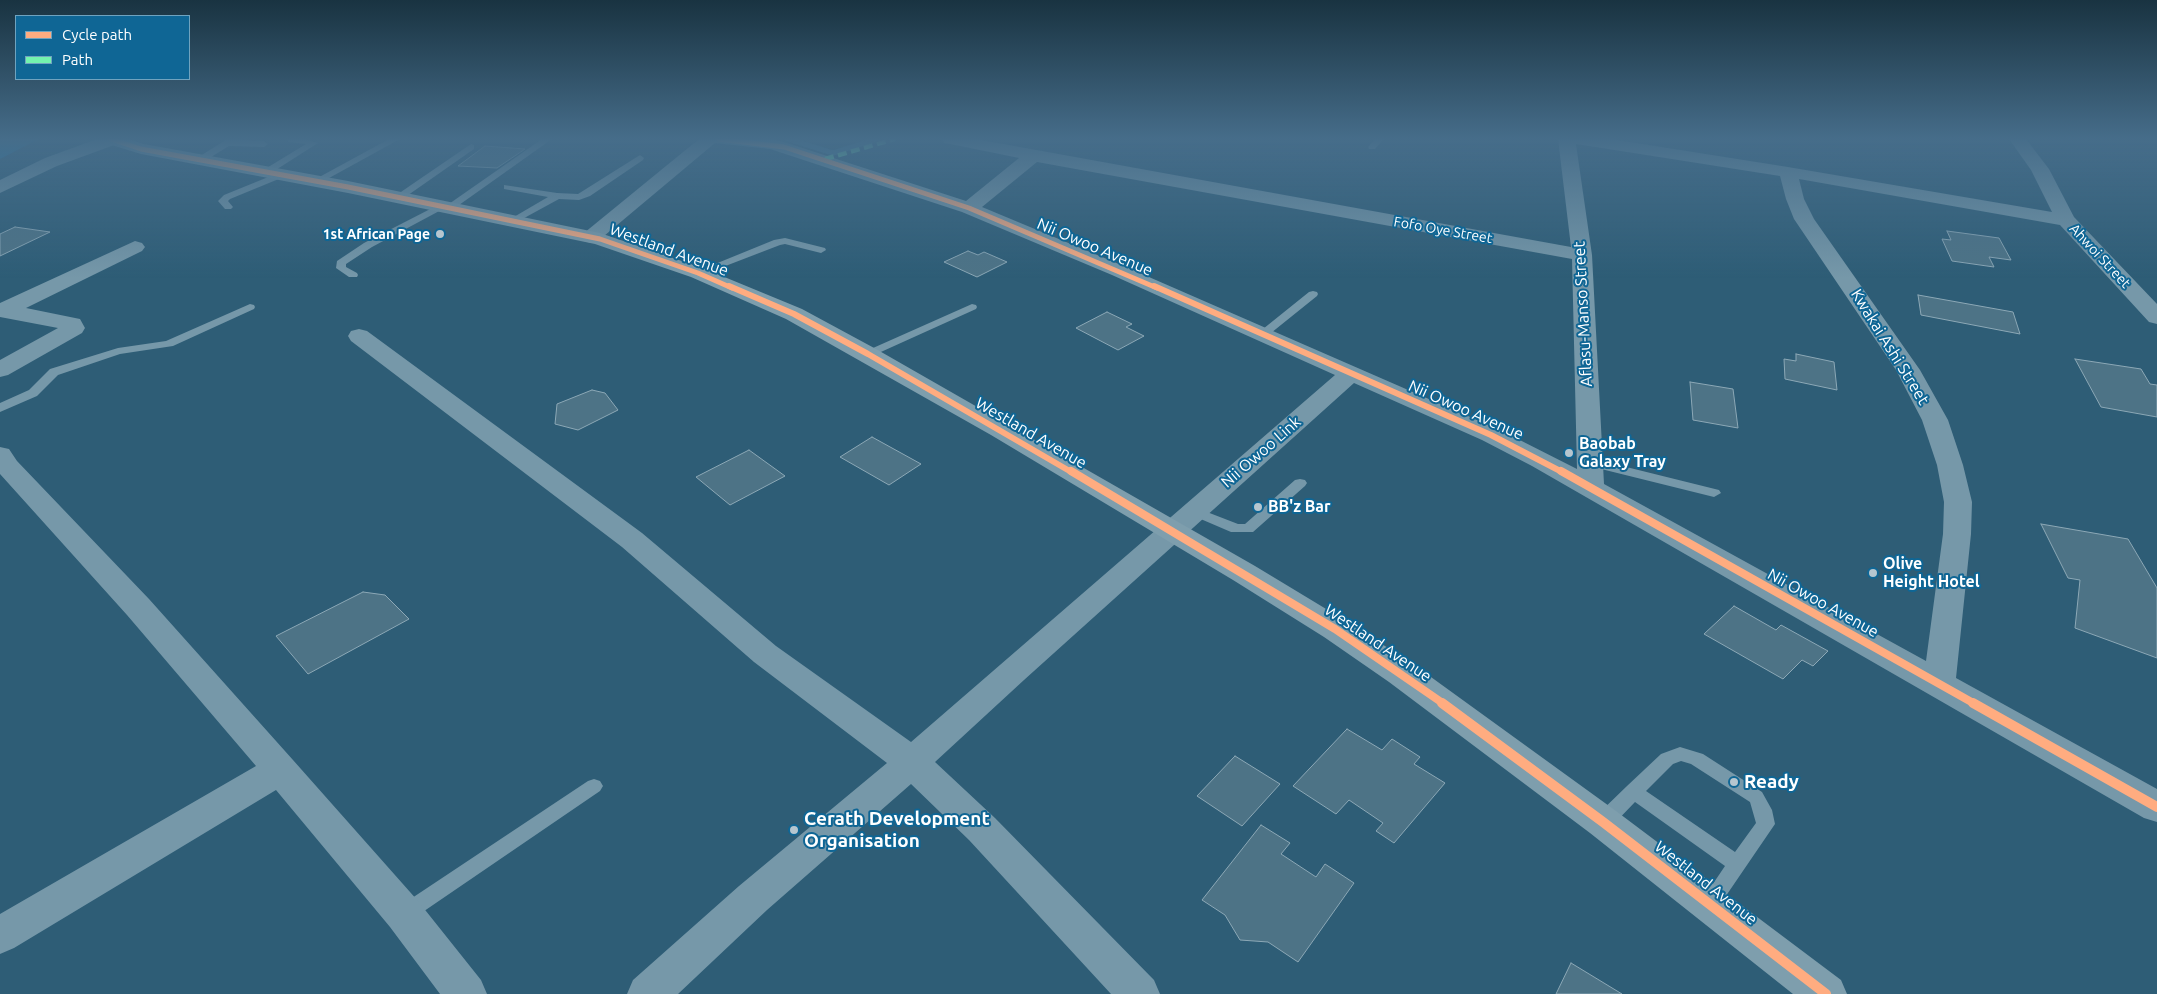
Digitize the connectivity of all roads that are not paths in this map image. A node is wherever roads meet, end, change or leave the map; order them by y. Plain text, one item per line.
1 (250, 185) edge
2 (341, 185) edge
3 (416, 185) edge
4 (479, 185) edge
5 (599, 185) edge
6 (654, 185) edge
7 (900, 185) edge
8 (997, 185) edge
9 (1196, 185) edge
10 (1573, 185) edge
11 (1791, 185) edge
12 (1866, 185) edge
13 (2048, 185) edge
14 (507, 187) dead end
15 (557, 196) junction
16 (398, 198) junction
17 (228, 207) dead end
18 (445, 208) junction
19 (969, 208) junction
20 (512, 220) junction
21 (2066, 220) junction
22 (591, 237) junction
23 (135, 247) dead end
24 (821, 250) dead end
25 (1582, 255) junction
26 (698, 273) junction
27 (353, 275) dead end
28 (1313, 294) dead end
29 (250, 307) dead end
30 (972, 308) dead end
31 (2, 311) edge
32 (2157, 317) edge
33 (1262, 335) junction
34 (359, 336) dead end
35 (868, 354) junction
36 (0, 370) edge
37 (1350, 374) junction
38 (0, 408) edge
39 (3, 464) edge
40 (1591, 476) junction
41 (1300, 483) dead end
42 (1714, 493) dead end
43 (1183, 521) junction
44 (1939, 685) junction
45 (912, 762) junction
46 (280, 770) junction
47 (594, 786) dead end
48 (1633, 791) junction
49 (2157, 807) edge
50 (1604, 822) junction
51 (1737, 864) junction
52 (1710, 903) junction
53 (404, 914) junction
54 (0, 935) edge
55 (466, 994) edge
56 (648, 994) edge
57 (1139, 994) edge
58 (1826, 994) edge

1 - 17 lane
2 - 16 street, Westland Avenue
3 - 16 lane
4 - 18 lane
5 - 15 lane
6 - 22 street
7 - 19 street, Nii Owoo Avenue
8 - 19 street
9 - 25 street, Fofo Oye Street
10 - 25 street, Aflasu-Manso Street
11 - 44 street, Kwakai Ashi Street
12 - 21 street
13 - 21 street, Ahwoi Street
14 - 15 lane
15 - 20 lane
16 - 18 street, Westland Avenue
18 - 20 street, Westland Avenue
18 - 27 lane
19 - 33 street, Nii Owoo Avenue
20 - 22 street, Westland Avenue
21 - 32 street, Ahwoi Street
22 - 26 street, Westland Avenue
23 - 31 street
24 - 26 lane
25 - 40 street, Aflasu-Manso Street
26 - 35 street, Westland Avenue
28 - 33 lane
29 - 38 lane
30 - 35 lane
31 - 36 street
33 - 37 street, Nii Owoo Avenue
34 - 45 street
35 - 43 street, Westland Avenue
37 - 40 street, Nii Owoo Avenue
37 - 43 street, Nii Owoo Link
39 - 46 street
40 - 42 lane
40 - 44 street, Nii Owoo Avenue
41 - 43 lane
43 - 45 street, Nii Owoo Link
43 - 50 street, Westland Avenue
44 - 49 street, Nii Owoo Avenue
45 - 56 street, Nii Owoo Link
45 - 57 street
46 - 53 street
46 - 54 street
47 - 53 lane
48 - 50 lane
48 - 51 lane
48 - 51 lane
50 - 52 street, Westland Avenue
51 - 52 lane
52 - 58 street, Westland Avenue
53 - 55 street

